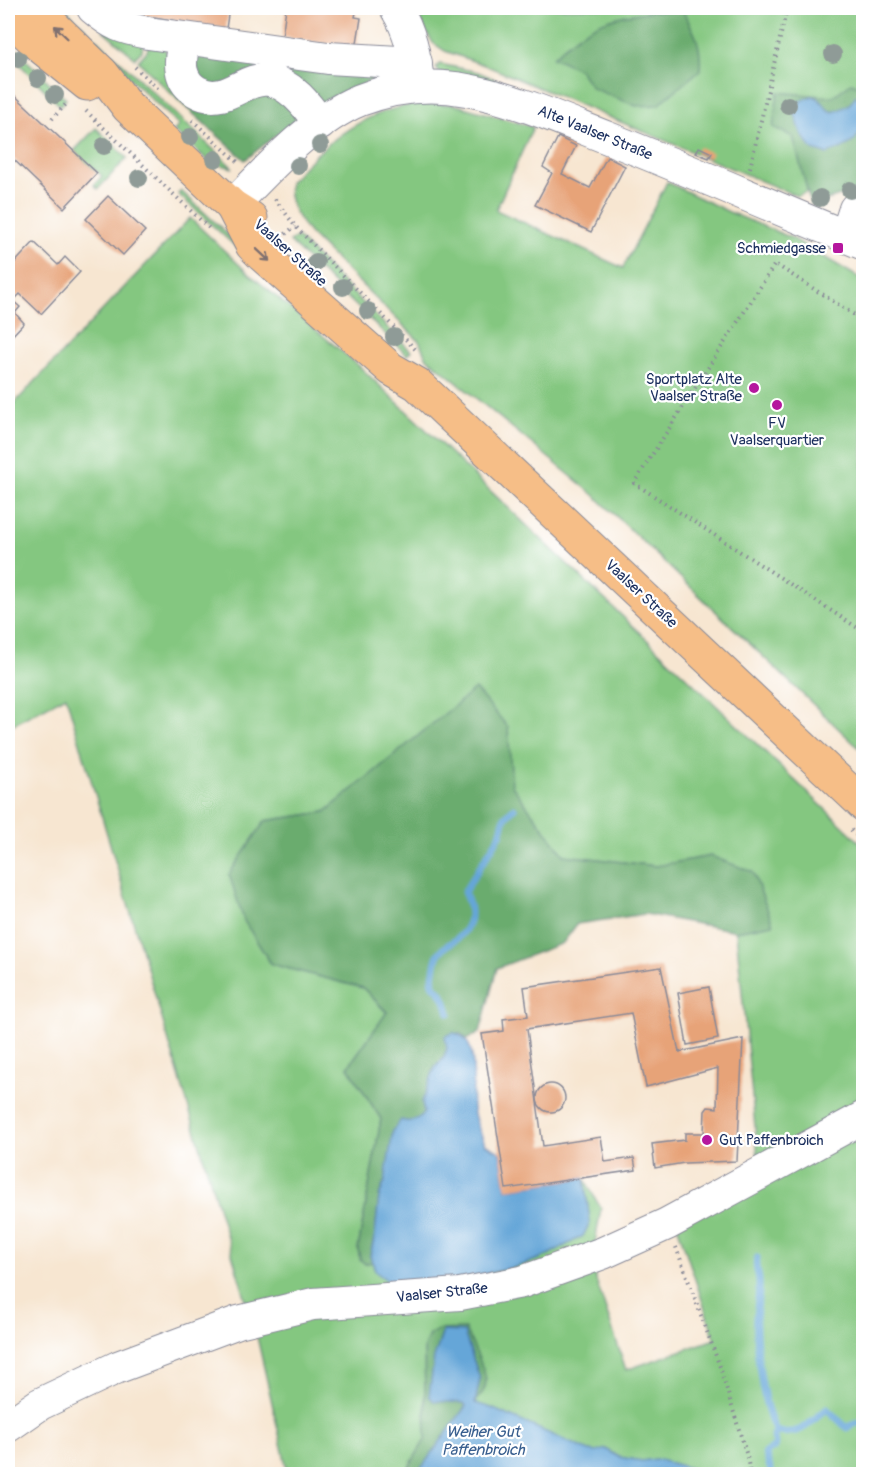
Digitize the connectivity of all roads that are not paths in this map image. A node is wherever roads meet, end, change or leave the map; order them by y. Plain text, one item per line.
1 (35, 8) edge
2 (93, 8) edge
3 (396, 8) edge
4 (8, 16) edge
5 (184, 39) junction
6 (417, 74) junction
7 (128, 106) junction
8 (320, 124) junction
9 (864, 199) edge
10 (232, 206) junction
11 (855, 240) edge
12 (864, 805) edge
13 (864, 1117) edge
14 (8, 1426) edge

7 -> 1 main road, Vaalser Straße
2 - 5 street, Alte Vaalser Straße
3 - 6 street
4 - 7 main road, Vaalser Straße
5 - 6 street, Alte Vaalser Straße
5 - 8 street
6 - 8 street, Alte Vaalser Straße
6 - 11 street, Alte Vaalser Straße
7 - 10 main road, Vaalser Straße
8 - 10 street, Alte Vaalser Straße
9 - 11 street
10 - 12 main road, Vaalser Straße
13 - 14 street, Vaalser Straße

